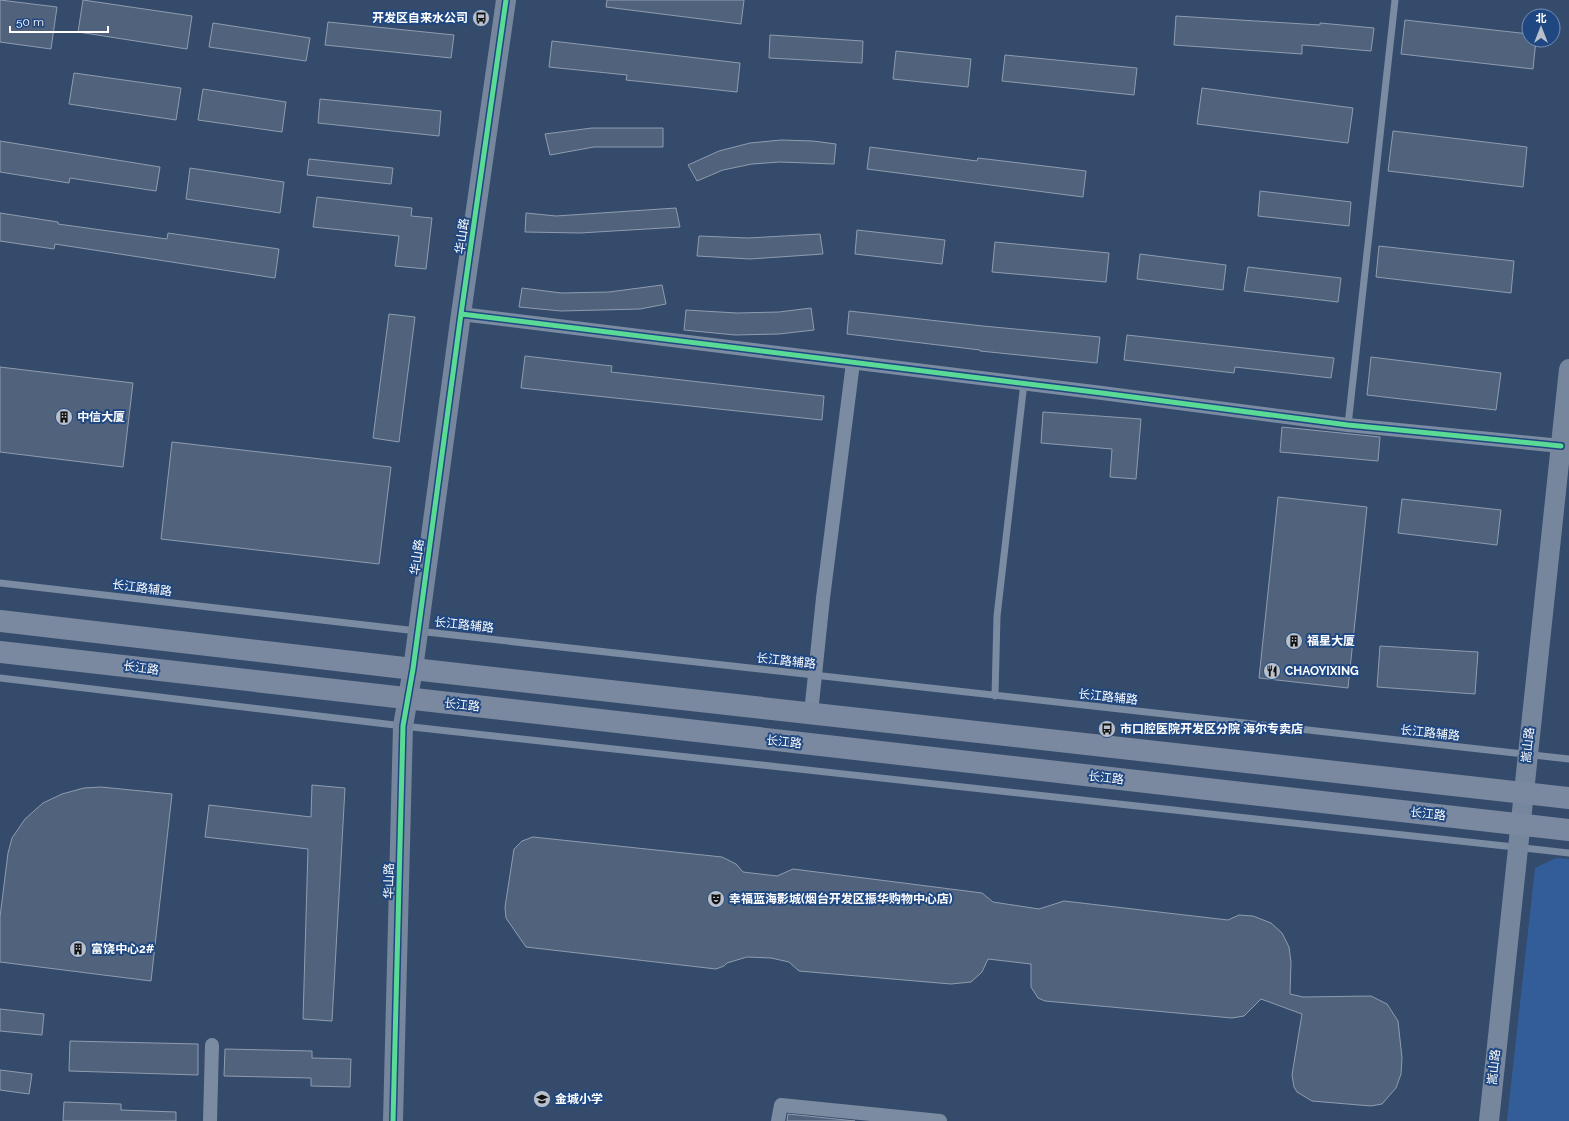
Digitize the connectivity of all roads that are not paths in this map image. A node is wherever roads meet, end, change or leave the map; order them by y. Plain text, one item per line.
1 (506, 0) edge
2 (1395, 0) edge
3 (461, 314) junction
4 (854, 363) junction
5 (1569, 369) edge
6 (1024, 383) junction
7 (1348, 425) junction
8 (1561, 446) junction
9 (0, 583) edge
10 (0, 620) edge
11 (418, 631) junction
12 (0, 652) edge
13 (413, 669) junction
14 (815, 676) junction
15 (0, 678) edge
16 (996, 696) junction
17 (406, 699) junction
18 (810, 713) junction
19 (402, 726) junction
20 (1527, 755) junction
21 (1569, 759) edge
22 (1523, 793) junction
23 (1569, 798) edge
24 (1520, 825) junction
25 (1569, 830) edge
26 (1517, 847) junction
27 (1569, 852) edge
28 (212, 1045) dead end
29 (210, 1121) edge
30 (392, 1121) edge
31 (778, 1121) edge
32 (940, 1121) edge
33 (1489, 1121) edge

1 - 3 street, 华山路
2 - 7 lane
3 - 4 street
3 - 11 street, 华山路
4 - 6 street
4 - 14 street
5 - 8 street, 嵩山路
6 - 7 street
6 - 16 lane
7 - 8 street
8 - 20 street, 嵩山路
9 - 11 lane, 长江路辅路
10 - 13 main road
11 - 13 street, 华山路
11 - 14 lane, 长江路辅路
12 - 17 main road, 长江路
13 - 17 street, 华山路
13 - 18 main road
14 - 16 lane, 长江路辅路
14 - 18 street
15 - 19 lane
16 - 20 lane, 长江路辅路
17 - 19 street, 华山路
17 - 24 main road, 长江路
18 - 22 main road
19 - 26 lane
19 - 30 street, 华山路
20 - 21 lane, 长江路辅路
20 - 22 street, 嵩山路
22 - 23 main road
22 - 24 street, 嵩山路
24 - 25 main road, 长江路
24 - 26 street, 嵩山路
26 - 27 lane
26 - 33 street, 嵩山路
28 - 29 street
31 - 32 street

